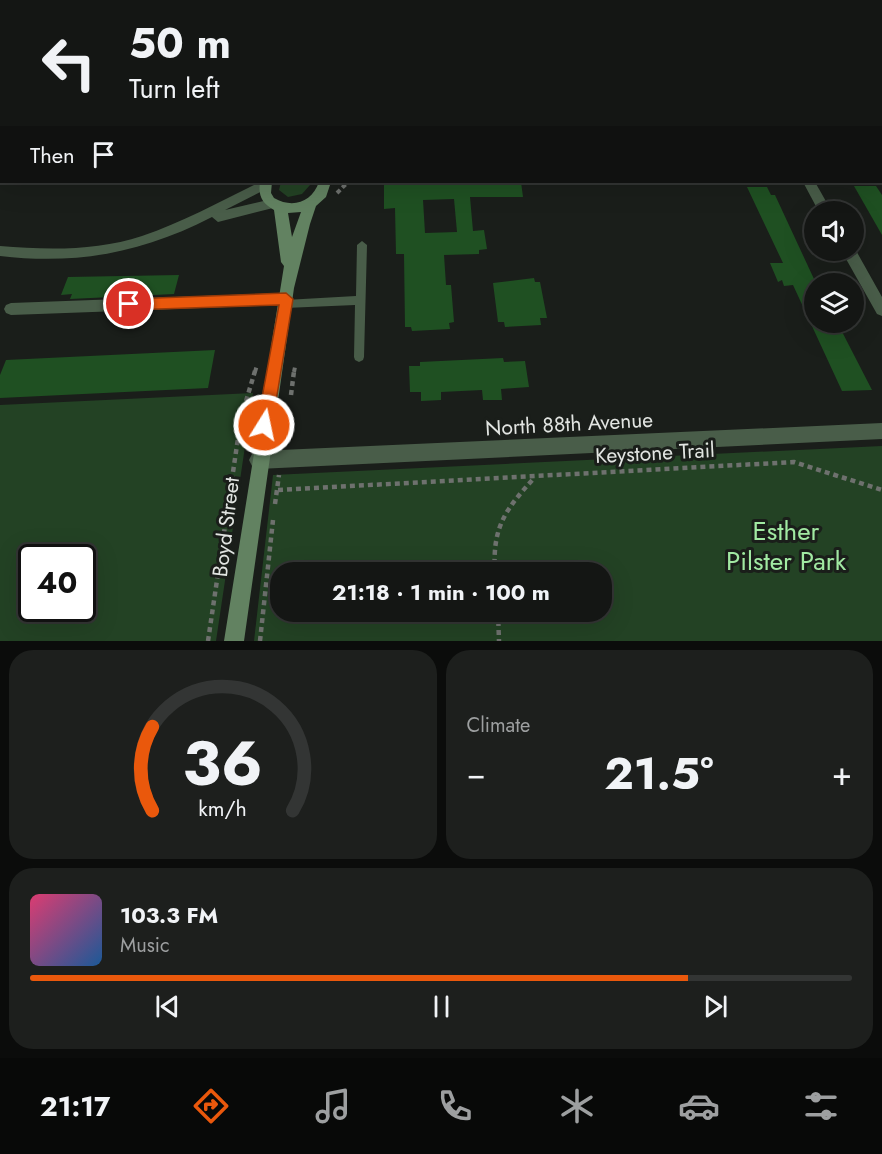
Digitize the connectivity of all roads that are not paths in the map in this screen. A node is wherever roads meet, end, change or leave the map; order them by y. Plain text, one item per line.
1 (265, 183) edge
2 (810, 183) edge
3 (329, 186) edge
4 (820, 201) edge
5 (311, 203) junction
6 (276, 205) junction
7 (181, 227) junction
8 (362, 245) dead end
9 (0, 251) edge
10 (854, 261) edge
11 (289, 277) junction
12 (361, 300) junction
13 (286, 302) junction
14 (11, 309) dead end
15 (882, 310) edge
16 (360, 357) dead end
17 (882, 431) edge
18 (258, 460) junction
19 (234, 641) edge

1 - 6 street, Boyd Street
1 - 7 street
2 - 4 street
3 - 5 street, Boyd Street
5 - 6 street
5 - 11 street, Boyd Street
6 - 7 street
6 - 11 street, Boyd Street
7 - 9 street
8 - 12 lane
10 - 15 street
11 - 13 street, Boyd Street
12 - 13 lane
12 - 16 lane
13 - 14 street
13 - 18 street, Boyd Street
17 - 18 street, North 88th Avenue
18 - 19 street, Boyd Street

